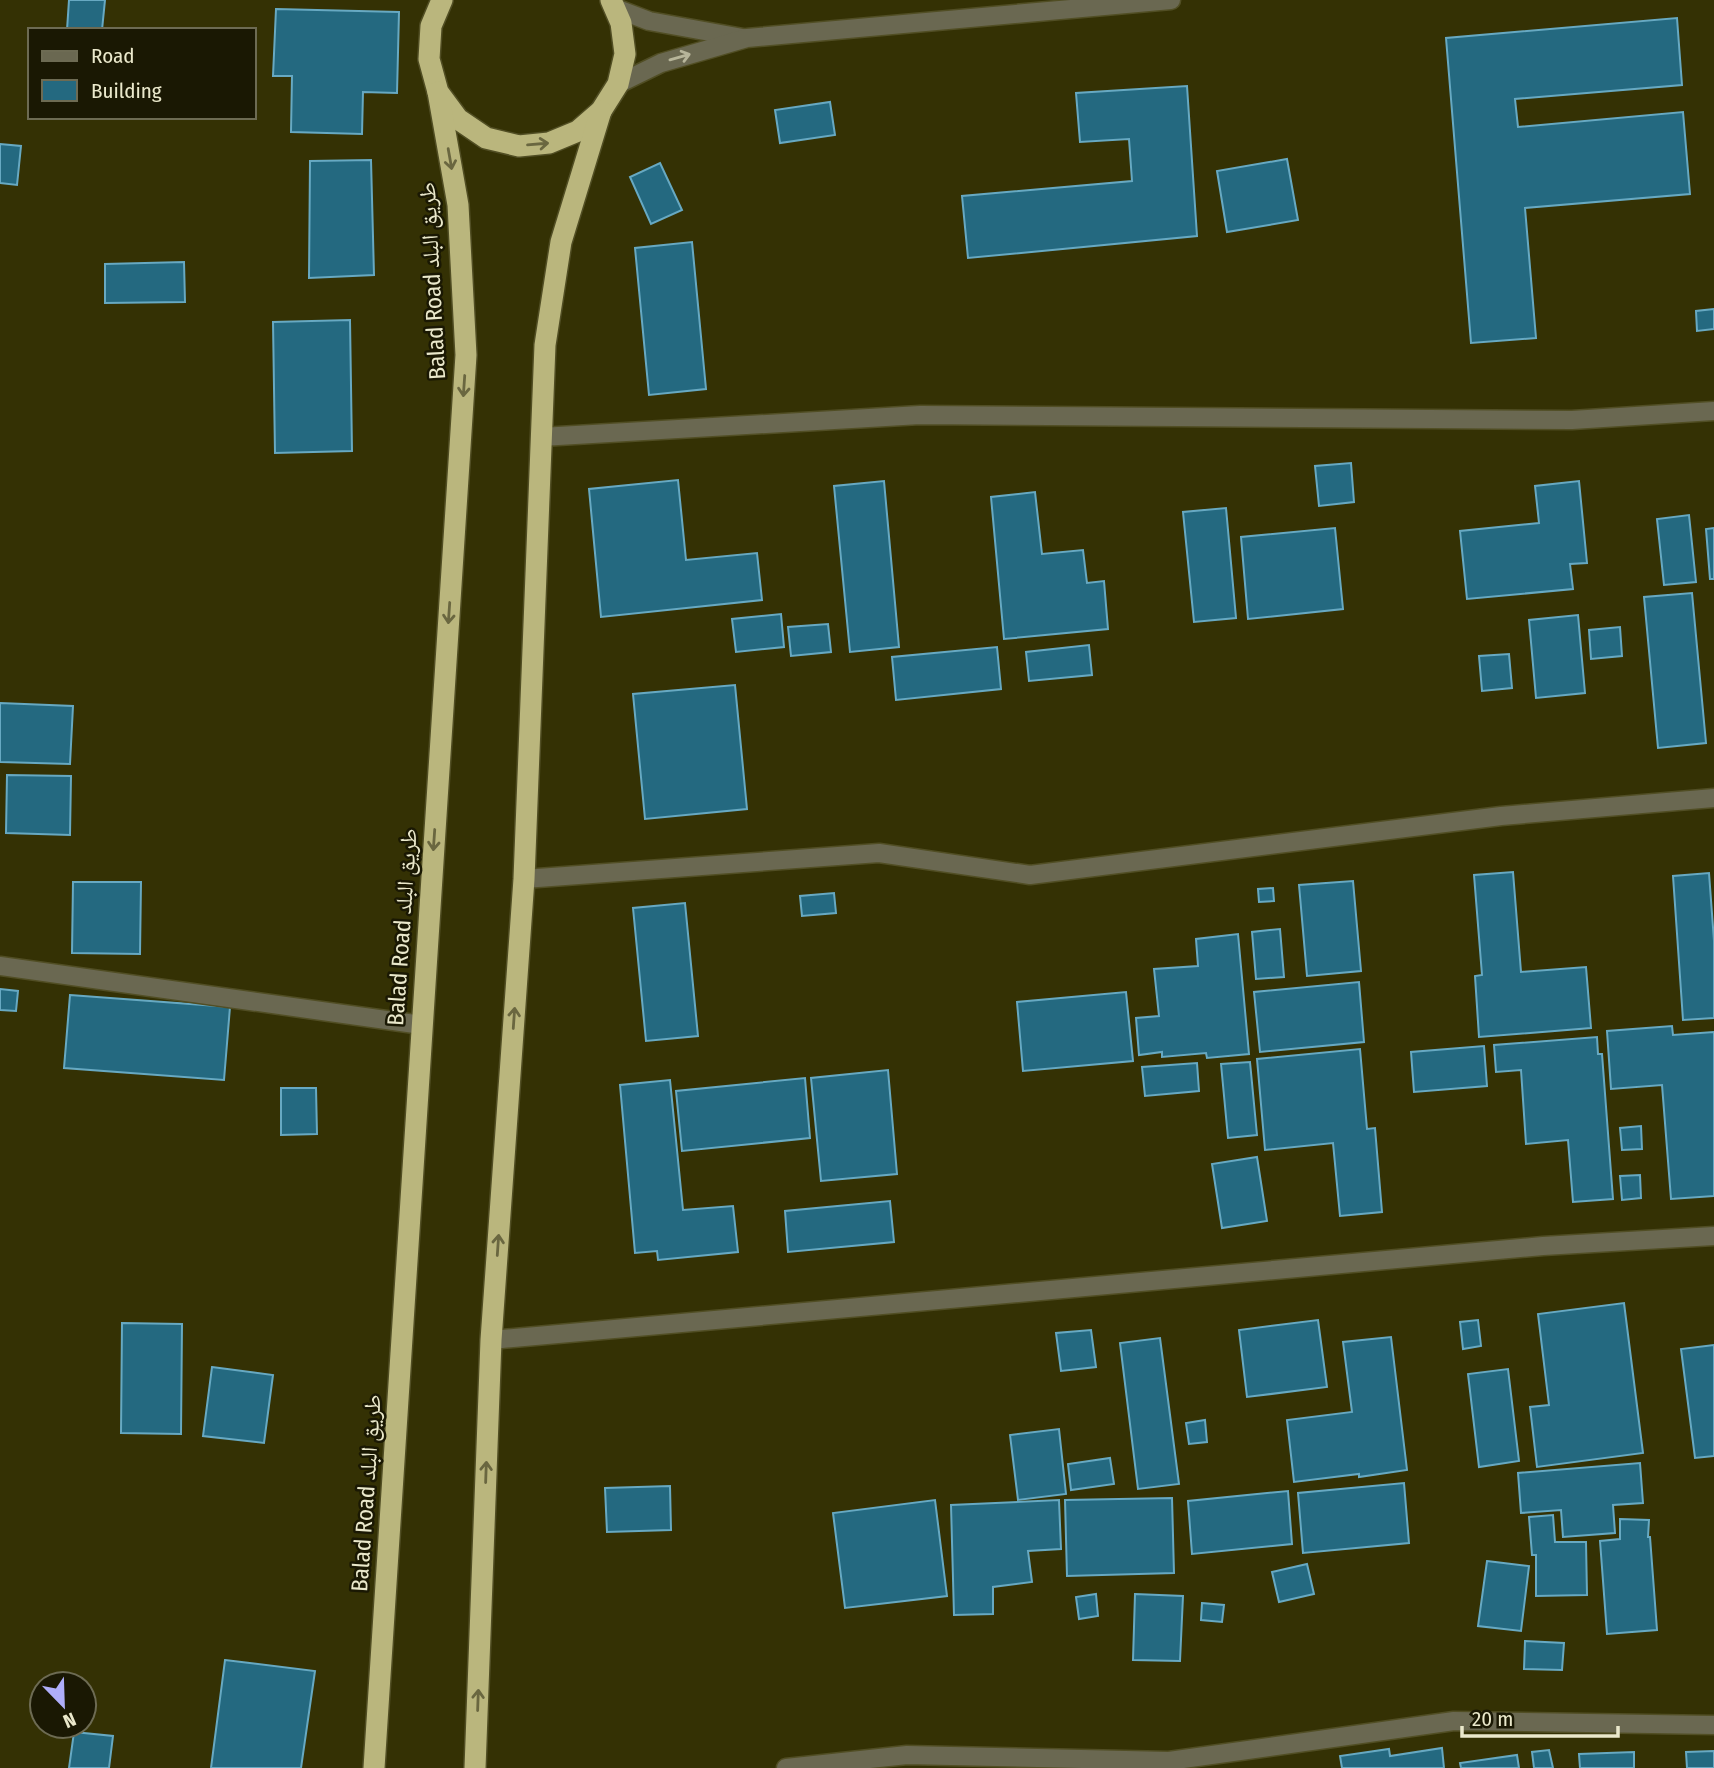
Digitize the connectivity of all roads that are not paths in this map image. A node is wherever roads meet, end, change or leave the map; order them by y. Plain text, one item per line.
1 (442, 0) edge
2 (1171, 0) edge
3 (613, 4) edge
4 (747, 38) junction
5 (618, 84) junction
6 (438, 92) junction
7 (601, 111) junction
8 (1714, 411) edge
9 (541, 437) junction
10 (1714, 798) edge
11 (524, 879) junction
12 (0, 966) edge
13 (422, 1025) junction
14 (1714, 1236) edge
15 (491, 1340) junction
16 (1714, 1725) edge
17 (374, 1768) edge
18 (475, 1768) edge
19 (786, 1768) edge

1 - 6 highway, Balad Road طريق البلد
2 - 4 street
3 - 4 street
3 - 5 highway
5 -> 4 street
5 - 7 highway
6 -> 7 highway
6 -> 13 highway, Balad Road طريق البلد
7 - 9 highway
8 - 9 street
9 - 11 highway
10 - 11 street
15 -> 11 highway
12 - 13 street
13 - 17 highway, Balad Road طريق البلد
14 - 15 street
18 -> 15 highway
16 - 19 street

